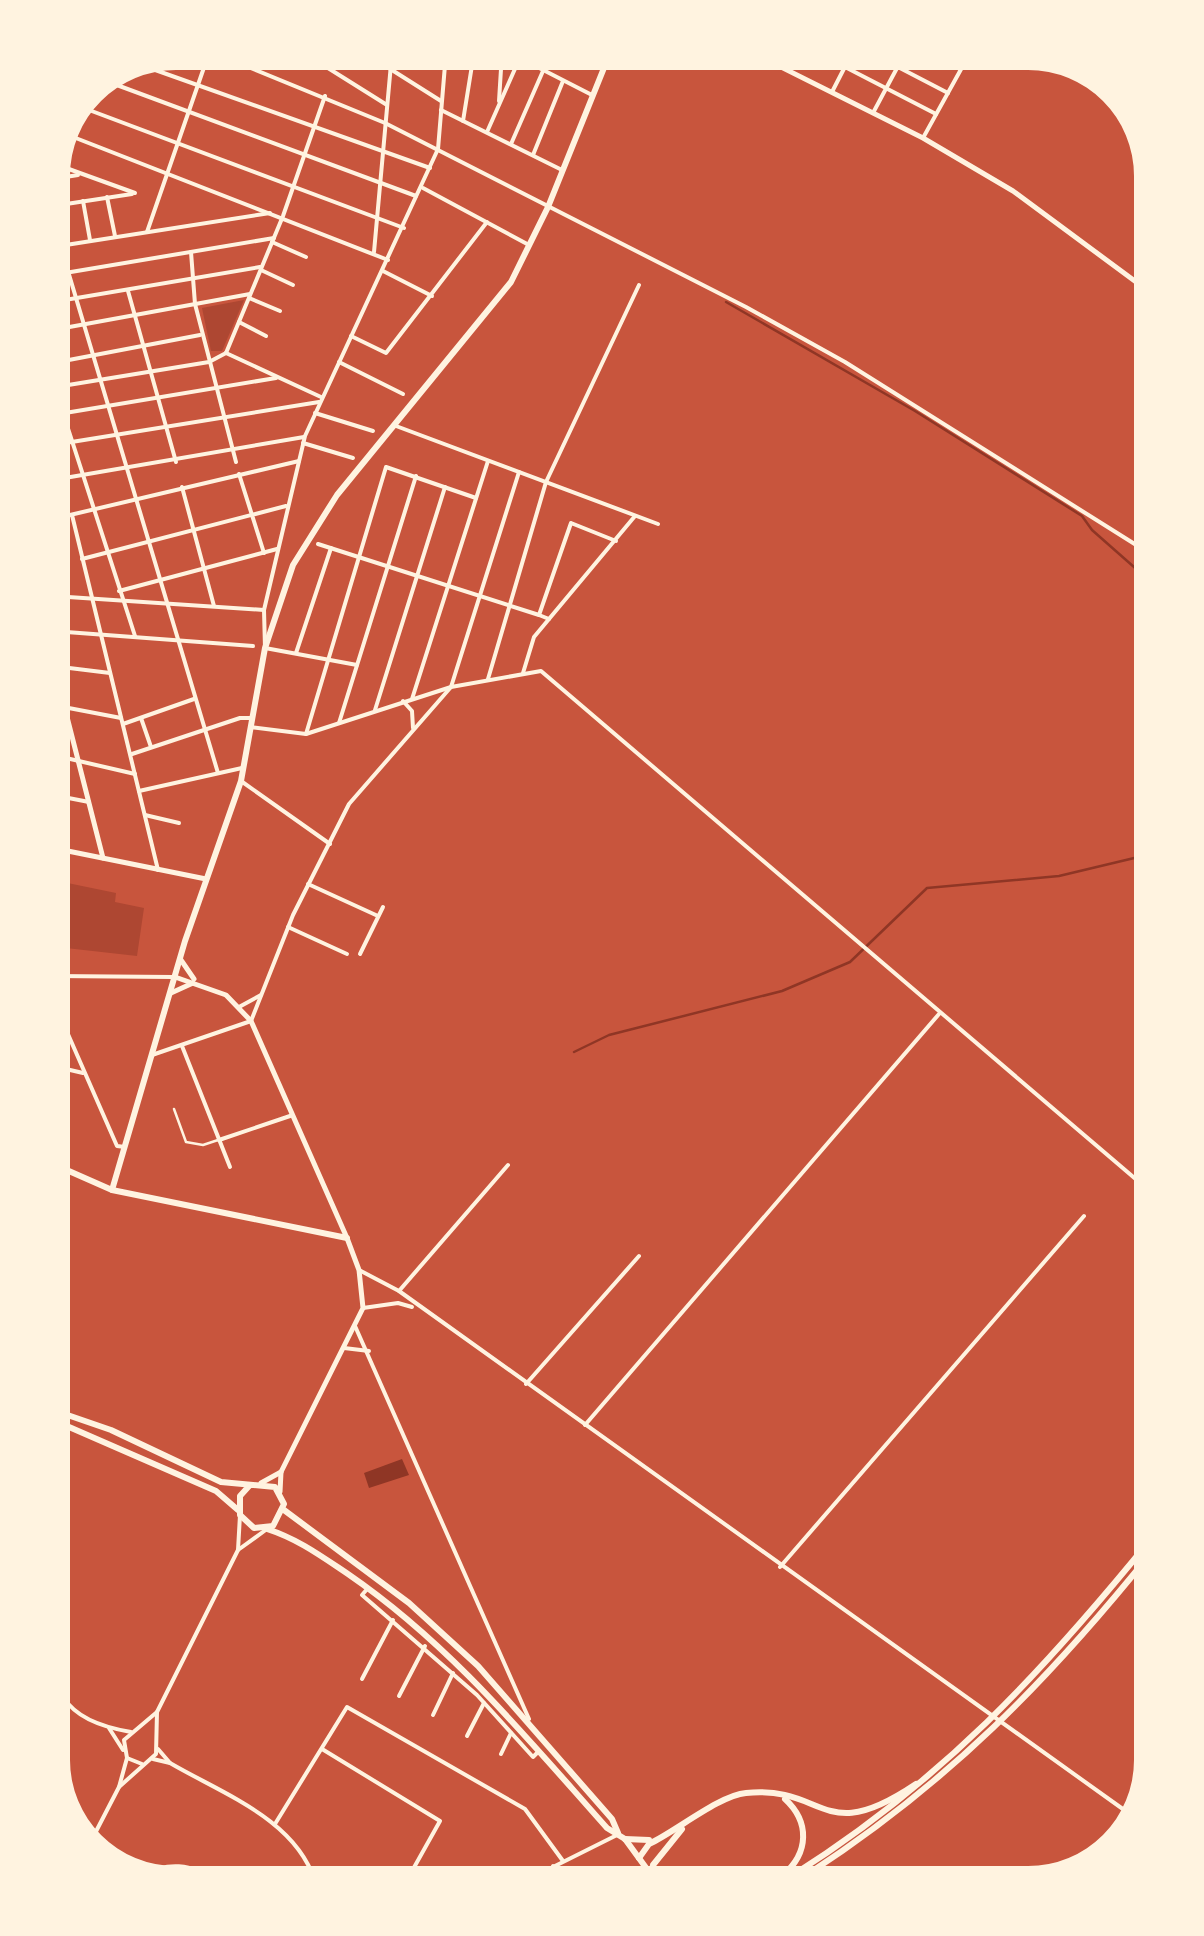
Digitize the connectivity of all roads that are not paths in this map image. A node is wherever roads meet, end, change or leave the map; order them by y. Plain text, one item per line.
1 (204, 70) edge
2 (262, 70) edge
3 (332, 70) edge
4 (390, 70) edge
5 (393, 70) edge
6 (445, 70) edge
7 (471, 70) edge
8 (501, 70) edge
9 (515, 70) edge
10 (543, 70) joint
11 (603, 70) edge
12 (787, 70) edge
13 (843, 70) edge
14 (851, 70) edge
15 (896, 70) edge
16 (904, 70) edge
17 (961, 70) edge
18 (160, 72) edge
19 (564, 81) junction
20 (198, 85) junction
21 (120, 86) edge
22 (886, 88) junction
23 (832, 92) junction
24 (948, 93) junction
25 (326, 96) junction
26 (592, 96) junction
27 (442, 101) junction
28 (387, 105) junction
29 (499, 106) junction
30 (441, 110) junction
31 (93, 111) edge
32 (189, 113) junction
33 (873, 114) junction
34 (936, 114) junction
35 (463, 120) junction
36 (386, 123) junction
37 (315, 126) junction
38 (487, 132) junction
39 (922, 138) junction
40 (78, 139) edge
41 (179, 142) junction
42 (511, 144) junction
43 (383, 149) junction
44 (438, 149) junction
45 (306, 153) junction
46 (533, 156) junction
47 (430, 168) junction
48 (70, 169) edge
49 (564, 171) junction
50 (169, 172) junction
51 (83, 174) junction
52 (70, 176) edge
53 (380, 182) junction
54 (293, 187) junction
55 (423, 188) junction
56 (418, 196) junction
57 (108, 197) junction
58 (83, 200) junction
59 (70, 203) edge
60 (548, 207) junction
61 (272, 212) junction
62 (283, 216) junction
63 (377, 218) junction
64 (487, 222) junction
65 (404, 228) junction
66 (147, 232) junction
67 (115, 237) junction
68 (90, 240) junction
69 (273, 240) junction
70 (70, 244) edge
71 (530, 246) junction
72 (191, 252) junction
73 (374, 252) junction
74 (306, 257) dead end
75 (388, 260) junction
76 (262, 268) junction
77 (383, 271) junction
78 (70, 272) edge
79 (191, 280) junction
80 (1134, 280) edge
81 (70, 282) edge
82 (293, 285) dead end
83 (639, 285) dead end
84 (128, 291) junction
85 (250, 296) junction
86 (432, 296) junction
87 (70, 300) edge
88 (75, 300) junction
89 (195, 304) junction
90 (280, 311) dead end
91 (135, 315) junction
92 (239, 322) junction
93 (82, 324) junction
94 (70, 326) edge
95 (202, 335) junction
96 (266, 336) dead end
97 (350, 336) junction
98 (144, 347) junction
99 (226, 353) junction
100 (91, 356) junction
101 (70, 360) edge
102 (208, 362) junction
103 (338, 362) junction
104 (151, 372) junction
105 (276, 378) junction
106 (99, 381) junction
107 (70, 384) edge
108 (215, 388) junction
109 (403, 394) dead end
110 (158, 398) junction
111 (320, 400) junction
112 (106, 406) junction
113 (70, 413) edge
114 (314, 413) junction
115 (224, 418) junction
116 (166, 426) junction
117 (396, 426) junction
118 (372, 431) dead end
119 (115, 435) junction
120 (70, 436) edge
121 (304, 440) junction
122 (72, 442) junction
123 (232, 449) junction
124 (353, 458) dead end
125 (488, 460) junction
126 (176, 461) junction
127 (299, 461) junction
128 (236, 462) dead end
129 (126, 467) junction
130 (519, 472) junction
131 (239, 474) junction
132 (82, 475) junction
133 (416, 476) junction
134 (70, 477) edge
135 (546, 482) junction
136 (445, 486) junction
137 (182, 487) junction
138 (476, 498) junction
139 (135, 499) junction
140 (287, 506) junction
141 (93, 510) junction
142 (72, 515) joint
143 (252, 516) junction
144 (635, 516) junction
145 (658, 524) dead end
146 (194, 530) junction
147 (616, 541) junction
148 (148, 542) junction
149 (318, 544) dead end
150 (1134, 544) edge
151 (331, 548) junction
152 (278, 549) junction
153 (107, 552) junction
154 (264, 553) junction
155 (359, 557) junction
156 (82, 559) junction
157 (388, 566) junction
158 (204, 568) junction
159 (417, 576) junction
160 (159, 580) junction
161 (448, 586) junction
162 (119, 590) junction
163 (480, 596) junction
164 (70, 597) edge
165 (92, 598) junction
166 (122, 600) junction
167 (166, 603) junction
168 (214, 606) junction
169 (510, 606) junction
170 (264, 610) junction
171 (538, 615) junction
172 (548, 618) junction
173 (70, 632) edge
174 (101, 634) junction
175 (135, 636) junction
176 (176, 640) junction
177 (253, 646) dead end
178 (265, 648) junction
179 (296, 653) junction
180 (328, 660) junction
181 (357, 665) junction
182 (70, 667) edge
183 (110, 673) junction
184 (523, 673) junction
185 (488, 680) junction
186 (451, 688) junction
187 (412, 698) junction
188 (194, 699) junction
189 (403, 702) junction
190 (70, 709) edge
191 (376, 710) junction
192 (141, 718) junction
193 (122, 721) junction
194 (251, 722) junction
195 (339, 723) junction
196 (70, 731) edge
197 (204, 731) junction
198 (413, 731) junction
199 (306, 734) junction
200 (152, 748) junction
201 (130, 755) junction
202 (70, 759) edge
203 (78, 761) junction
204 (243, 767) junction
205 (135, 774) junction
206 (218, 774) junction
207 (242, 781) junction
208 (139, 791) junction
209 (70, 798) edge
210 (89, 802) junction
211 (145, 815) junction
212 (179, 822) dead end
213 (330, 844) junction
214 (70, 851) edge
215 (103, 858) junction
216 (158, 870) junction
217 (206, 879) junction
218 (308, 884) junction
219 (383, 907) dead end
220 (378, 916) junction
221 (288, 927) junction
222 (347, 954) dead end
223 (360, 954) dead end
224 (180, 958) junction
225 (70, 976) edge
226 (175, 977) junction
227 (196, 982) junction
228 (170, 994) junction
229 (261, 995) junction
230 (239, 1007) junction
231 (939, 1014) junction
232 (251, 1022) junction
233 (70, 1042) edge
234 (182, 1046) junction
235 (152, 1054) junction
236 (70, 1070) edge
237 (83, 1073) junction
238 (174, 1109) dead end
239 (290, 1116) junction
240 (219, 1140) junction
241 (125, 1146) junction
242 (508, 1165) dead end
243 (230, 1167) dead end
244 (70, 1172) edge
245 (1134, 1178) edge
246 (112, 1190) junction
247 (1084, 1216) dead end
248 (347, 1238) junction
249 (640, 1256) dead end
250 (358, 1270) junction
251 (399, 1291) junction
252 (363, 1308) junction
253 (416, 1308) junction
254 (354, 1324) junction
255 (342, 1348) junction
256 (368, 1351) junction
257 (526, 1384) junction
258 (70, 1416) edge
259 (585, 1426) junction
260 (70, 1428) edge
261 (281, 1472) junction
262 (262, 1483) junction
263 (250, 1486) junction
264 (280, 1492) junction
265 (284, 1510) junction
266 (239, 1513) junction
267 (267, 1528) junction
268 (238, 1550) junction
269 (1134, 1561) edge
270 (780, 1567) junction
271 (1134, 1573) edge
272 (368, 1588) junction
273 (393, 1620) junction
274 (424, 1646) junction
275 (453, 1673) junction
276 (362, 1678) dead end
277 (399, 1696) dead end
278 (484, 1703) junction
279 (70, 1708) edge
280 (1009, 1710) junction
281 (157, 1712) junction
282 (433, 1716) dead end
283 (529, 1720) junction
284 (109, 1728) junction
285 (133, 1730) junction
286 (512, 1733) junction
287 (467, 1736) dead end
288 (156, 1738) junction
289 (980, 1738) junction
290 (158, 1749) junction
291 (322, 1749) junction
292 (123, 1751) junction
293 (539, 1751) junction
294 (501, 1754) dead end
295 (127, 1758) junction
296 (153, 1758) junction
297 (170, 1763) junction
298 (142, 1764) junction
299 (118, 1787) junction
300 (780, 1796) junction
301 (892, 1808) junction
302 (1122, 1809) edge
303 (878, 1823) junction
304 (275, 1824) junction
305 (683, 1828) junction
306 (96, 1830) edge
307 (622, 1837) junction
308 (662, 1855) junction
309 (639, 1858) junction
310 (563, 1861) junction
311 (308, 1866) edge
312 (415, 1866) edge
313 (553, 1866) edge
314 (645, 1866) edge
315 (657, 1866) edge
316 (792, 1866) edge
317 (806, 1866) edge
318 (819, 1866) edge

1 - 20 street
2 - 25 street
3 - 28 street
4 - 28 street
5 - 27 street
6 - 27 street
7 - 35 street
8 - 29 street
9 - 29 street
10 - 19 street
10 - 42 street
11 - 26 main road
12 - 23 street
13 - 23 street
14 - 22 street
15 - 22 street
16 - 24 street
17 - 24 street
18 - 20 street
19 - 26 street
19 - 46 street
20 - 32 street
20 - 37 street
21 - 32 street
22 - 33 street
22 - 34 street
23 - 33 street
24 - 34 street
25 - 36 street
25 - 37 street
26 - 49 main road
27 - 30 street
28 - 36 street
29 - 38 street
30 - 35 street
30 - 44 street
31 - 41 street
32 - 41 street
32 - 45 street
33 - 39 street
34 - 39 street
35 - 38 street
36 - 43 street
36 - 44 street
37 - 43 street
37 - 45 street
38 - 42 street
39 - 80 street
40 - 50 street
41 - 50 street
41 - 54 street
42 - 46 street
43 - 47 street
43 - 53 street
44 - 47 street
44 - 60 street
45 - 53 street
45 - 54 street
46 - 49 street
47 - 55 street
48 - 51 street
49 - 60 main road
50 - 61 street
50 - 66 street
51 - 52 street
51 - 57 street
53 - 56 street
53 - 63 street
54 - 62 street
54 - 63 street
55 - 56 street
55 - 64 street
56 - 65 street
57 - 58 street
57 - 67 street
58 - 59 street
58 - 68 street
60 - 71 main road
60 - 150 street
61 - 62 street
61 - 66 street
62 - 69 street
62 - 73 street
63 - 65 street
63 - 73 street
64 - 71 street
64 - 86 street
65 - 75 street
66 - 67 street
67 - 68 street
68 - 70 street
69 - 72 street
69 - 74 street
69 - 76 street
71 - 117 main road
72 - 78 street
72 - 79 street
73 - 75 street
75 - 77 street
76 - 79 street
76 - 82 street
76 - 85 street
77 - 86 street
77 - 97 street
79 - 84 street
79 - 89 street
81 - 88 street
83 - 135 street
84 - 88 street
84 - 91 street
85 - 89 street
85 - 90 street
85 - 92 street
86 - 97 street
87 - 88 street
88 - 93 street
89 - 91 street
89 - 95 street
91 - 93 street
91 - 98 street
92 - 96 street
92 - 99 street
93 - 94 street
93 - 100 street
95 - 98 street
95 - 102 street
97 - 103 street
98 - 100 street
98 - 104 street
99 - 102 street
99 - 105 street
100 - 101 street
100 - 106 street
102 - 104 street
102 - 108 street
103 - 109 street
103 - 111 street
104 - 106 street
104 - 110 street
105 - 108 street
105 - 111 street
106 - 107 street
106 - 112 street
108 - 110 street
108 - 115 street
110 - 112 street
110 - 116 street
111 - 114 street
111 - 115 street
112 - 113 street
112 - 119 street
114 - 118 street
114 - 121 street
115 - 116 street
115 - 123 street
116 - 119 street
116 - 126 street
117 - 125 street
117 - 178 main road
119 - 122 street
119 - 129 street
120 - 122 street
121 - 123 street
121 - 124 street
121 - 127 street
122 - 132 street
123 - 126 street
123 - 128 street
125 - 130 street
125 - 138 street
126 - 129 street
127 - 131 street
127 - 140 street
129 - 132 street
129 - 139 street
130 - 135 street
130 - 163 street
131 - 137 street
131 - 143 street
132 - 134 street
132 - 141 street
133 - 136 street
133 - 155 street
133 - 157 street
135 - 144 street
135 - 169 street
136 - 138 street
136 - 159 street
137 - 139 street
137 - 146 street
138 - 161 street
139 - 141 street
139 - 148 street
140 - 143 street
140 - 152 street
141 - 142 street
141 - 153 street
142 - 156 street
143 - 146 street
143 - 154 street
144 - 145 street
144 - 147 street
146 - 148 street
146 - 158 street
147 - 171 street
147 - 172 street
148 - 153 street
148 - 160 street
149 - 151 street
151 - 155 street
151 - 179 street
152 - 154 street
152 - 170 street
153 - 156 street
153 - 162 street
154 - 158 street
155 - 157 street
155 - 180 street
156 - 165 street
157 - 159 street
157 - 181 street
158 - 160 street
158 - 168 street
159 - 161 street
159 - 191 street
160 - 162 street
160 - 167 street
161 - 163 street
161 - 187 street
162 - 166 street
163 - 169 street
163 - 186 street
164 - 165 street
165 - 166 street
165 - 174 street
166 - 167 street
166 - 175 street
167 - 168 street
167 - 176 street
168 - 170 street
169 - 171 street
169 - 185 street
170 - 178 street
171 - 172 street
172 - 184 street
173 - 174 street
174 - 175 street
174 - 183 street
175 - 176 street
176 - 177 street
176 - 188 street
178 - 179 street
178 - 194 main road
179 - 180 street
180 - 181 street
180 - 199 street
181 - 195 street
182 - 183 street
183 - 193 street
184 - 185 street
184 - 231 street
185 - 186 street
186 - 187 street
186 - 198 street
187 - 189 street
188 - 192 street
188 - 197 street
189 - 191 street
189 - 198 street
190 - 193 street
191 - 195 street
192 - 193 street
192 - 200 street
193 - 201 street
194 - 197 street
194 - 199 street
194 - 204 main road
195 - 199 street
196 - 203 street
197 - 200 street
197 - 206 street
198 - 213 street
200 - 201 street
201 - 205 street
202 - 203 street
203 - 205 street
203 - 210 street
204 - 206 street
204 - 207 main road
205 - 208 street
206 - 208 street
207 - 213 street
207 - 217 main road
208 - 211 street
209 - 210 street
210 - 215 street
211 - 212 street
211 - 216 street
213 - 218 street
214 - 215 street
215 - 216 street
216 - 217 street
217 - 224 main road
218 - 220 street
218 - 221 street
219 - 220 street
220 - 223 street
221 - 222 street
221 - 229 street
224 - 226 main road
224 - 227 street
225 - 226 street
226 - 227 street
226 - 228 main road
227 - 228 street
227 - 230 street
228 - 235 main road
229 - 230 street
229 - 232 street
230 - 232 street
231 - 245 street
231 - 259 street
232 - 234 street
232 - 239 street
233 - 237 street
234 - 235 street
234 - 240 street
235 - 241 main road
236 - 237 street
237 - 241 street
238 - 240 street
239 - 240 street
239 - 248 street
240 - 243 street
241 - 246 main road
242 - 251 street
244 - 246 main road
246 - 248 main road
247 - 270 street
248 - 250 street
249 - 257 street
250 - 251 street
250 - 252 street
251 - 253 street
252 - 253 street
252 - 254 street
253 - 257 street
254 - 255 street
254 - 256 street
255 - 256 street
255 - 261 street
256 - 283 street
257 - 259 street
258 - 263 main road
259 - 270 street
260 - 266 main road
261 - 262 street
261 - 264 street
262 - 263 main road
262 - 264 main road
263 - 266 main road
264 - 265 main road
265 - 267 main road
265 - 283 main road
266 - 267 main road
266 - 268 street
267 - 268 street
267 - 272 main road
268 - 281 street
269 - 280 main road
270 - 302 street
271 - 280 main road
272 - 273 street
272 - 293 main road
273 - 274 street
273 - 276 street
274 - 275 street
274 - 277 street
275 - 278 street
275 - 282 street
278 - 286 street
278 - 287 street
279 - 284 street
280 - 289 main road
281 - 285 street
281 - 288 street
283 - 307 main road
284 - 285 street
284 - 292 street
285 - 288 street
285 - 292 street
286 - 293 street
286 - 294 street
288 - 290 street
289 - 301 main road
289 - 301 main road
290 - 296 street
290 - 297 street
291 - 304 street
291 - 310 street
291 - 312 street
292 - 295 street
293 - 307 main road
295 - 298 street
295 - 299 street
296 - 297 street
296 - 298 street
297 - 304 street
298 - 299 street
299 - 306 street
300 - 301 main road
300 - 305 main road
300 - 316 main road
301 - 303 main road
303 - 317 main road
303 - 318 main road
304 - 311 street
305 - 307 main road
305 - 308 main road
305 - 309 main road
307 - 309 main road
307 - 310 street
308 - 309 main road
308 - 315 main road
309 - 314 main road
310 - 313 street

